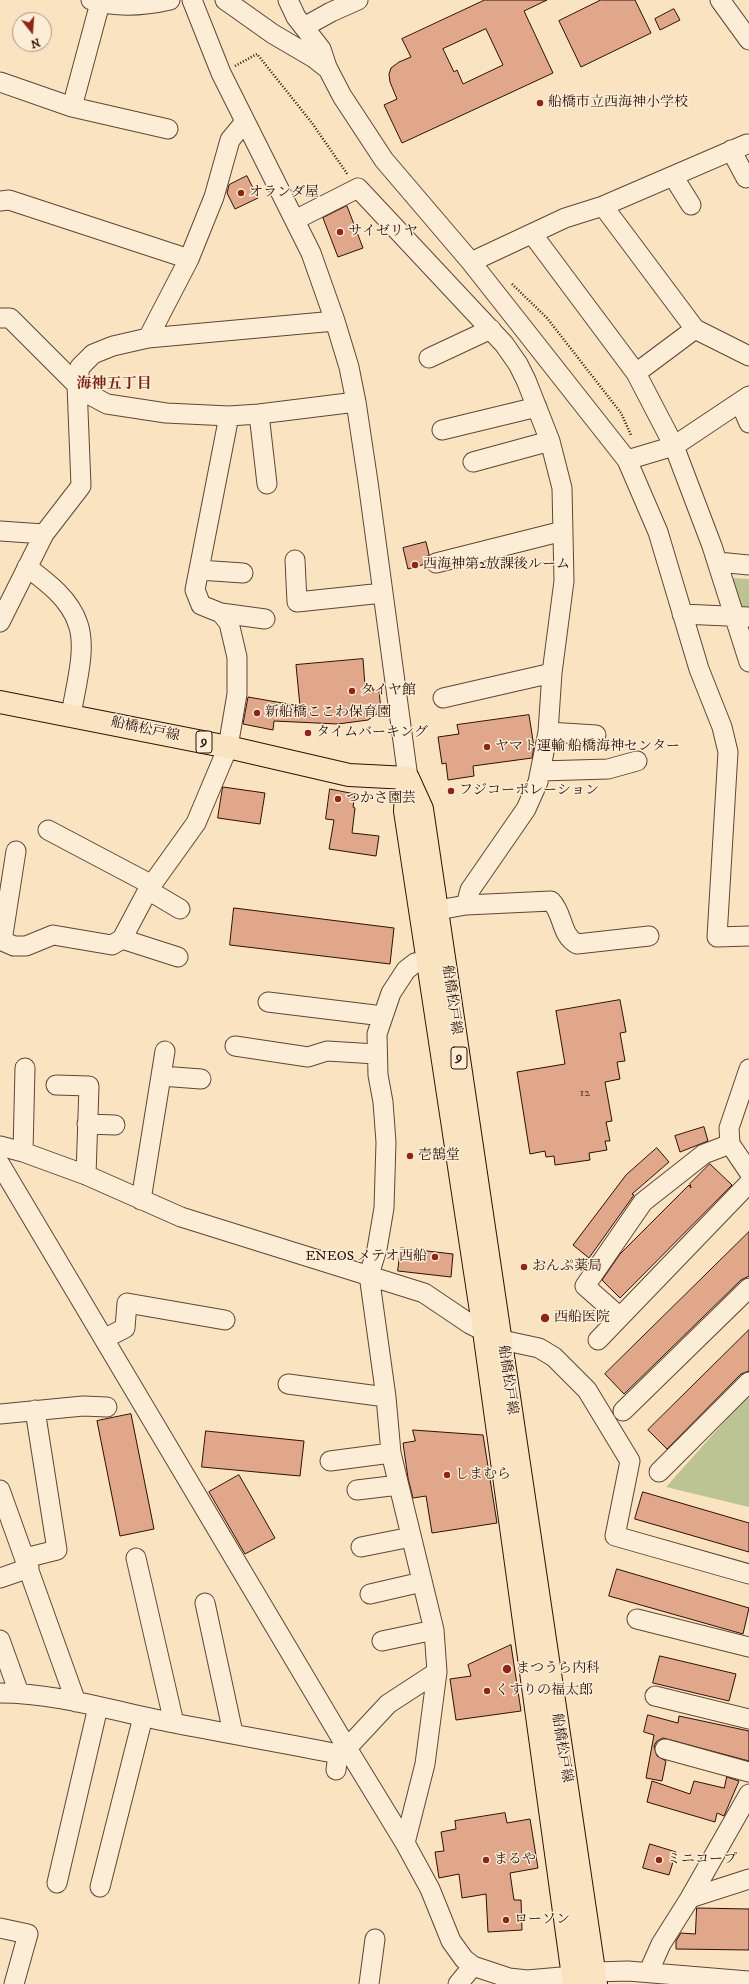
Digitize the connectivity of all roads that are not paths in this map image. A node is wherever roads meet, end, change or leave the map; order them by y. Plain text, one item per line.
1 (170, 0) edge
2 (192, 0) edge
3 (225, 0) edge
4 (288, 0) edge
5 (358, 0) edge
6 (720, 0) edge
7 (96, 1) edge
8 (304, 27) junction
9 (749, 40) edge
10 (328, 69) junction
11 (0, 82) edge
12 (72, 107) junction
13 (244, 123) junction
14 (168, 129) dead end
15 (673, 176) junction
16 (746, 178) dead end
17 (0, 201) edge
18 (691, 205) dead end
19 (603, 206) junction
20 (295, 220) junction
21 (532, 235) junction
22 (189, 259) junction
23 (471, 262) junction
24 (0, 318) edge
25 (335, 321) junction
26 (491, 329) junction
27 (695, 329) junction
28 (148, 338) junction
29 (749, 356) edge
30 (429, 358) dead end
31 (636, 373) junction
32 (77, 385) junction
33 (745, 399) edge
34 (356, 402) junction
35 (537, 407) junction
36 (258, 414) junction
37 (229, 416) junction
38 (749, 424) edge
39 (442, 430) dead end
40 (550, 441) junction
41 (674, 446) junction
42 (633, 458) junction
43 (473, 462) dead end
44 (267, 484) dead end
45 (0, 531) edge
46 (563, 531) junction
47 (44, 534) junction
48 (295, 560) dead end
49 (718, 562) junction
50 (436, 563) dead end
51 (749, 565) edge
52 (27, 567) junction
53 (199, 570) junction
54 (243, 573) dead end
55 (383, 593) junction
56 (221, 614) junction
57 (682, 614) junction
58 (742, 617) edge
59 (265, 619) dead end
60 (0, 622) edge
61 (749, 662) edge
62 (552, 673) junction
63 (443, 698) dead end
64 (0, 702) edge
65 (71, 715) junction
66 (548, 732) junction
67 (596, 735) dead end
68 (228, 747) junction
69 (637, 761) dead end
70 (541, 771) junction
71 (408, 778) junction
72 (48, 830) dead end
73 (16, 851) dead end
74 (150, 888) junction
75 (466, 905) junction
76 (180, 909) dead end
77 (438, 910) junction
78 (649, 936) dead end
79 (749, 936) edge
80 (122, 939) junction
81 (1, 941) edge
82 (178, 957) dead end
83 (428, 961) junction
84 (268, 1002) dead end
85 (383, 1016) junction
86 (235, 1046) dead end
87 (165, 1051) dead end
88 (376, 1054) junction
89 (25, 1068) dead end
90 (749, 1069) edge
91 (161, 1076) junction
92 (201, 1079) dead end
93 (56, 1084) dead end
94 (87, 1124) junction
95 (115, 1125) dead end
96 (730, 1144) junction
97 (0, 1146) edge
98 (23, 1152) junction
99 (0, 1164) edge
100 (749, 1172) edge
101 (86, 1176) junction
102 (749, 1183) edge
103 (140, 1200) junction
104 (368, 1275) junction
105 (749, 1288) edge
106 (620, 1318) junction
107 (225, 1320) dead end
108 (493, 1336) junction
109 (104, 1339) junction
110 (598, 1340) dead end
111 (749, 1382) edge
112 (288, 1384) dead end
113 (386, 1397) junction
114 (107, 1407) dead end
115 (35, 1410) junction
116 (623, 1411) dead end
117 (0, 1414) edge
118 (391, 1453) junction
119 (330, 1461) dead end
120 (660, 1472) dead end
121 (399, 1485) junction
122 (0, 1490) edge
123 (357, 1490) dead end
124 (411, 1537) junction
125 (361, 1546) dead end
126 (136, 1558) dead end
127 (27, 1563) junction
128 (749, 1574) edge
129 (0, 1578) edge
130 (422, 1582) junction
131 (370, 1594) dead end
132 (205, 1604) dead end
133 (637, 1620) dead end
134 (434, 1630) junction
135 (0, 1640) edge
136 (382, 1641) dead end
137 (749, 1647) edge
138 (437, 1672) junction
139 (0, 1693) edge
140 (19, 1693) junction
141 (656, 1696) dead end
142 (76, 1702) junction
143 (98, 1707) junction
144 (143, 1717) junction
145 (749, 1719) edge
146 (174, 1723) junction
147 (233, 1733) junction
148 (665, 1750) dead end
149 (341, 1757) junction
150 (749, 1772) edge
151 (749, 1794) edge
152 (406, 1843) junction
153 (749, 1879) edge
154 (56, 1883) dead end
155 (100, 1887) dead end
156 (690, 1898) junction
157 (0, 1928) edge
158 (375, 1939) dead end
159 (473, 1966) junction
160 (649, 1971) junction
161 (595, 1978) edge
162 (573, 1980) edge
163 (749, 1981) edge
164 (14, 1984) edge
165 (369, 1984) edge
166 (458, 1984) edge

1 - 7 street
2 - 13 street
3 - 10 street
4 - 8 street
5 - 8 street
6 - 9 street
7 - 12 street
8 - 10 street
10 - 23 street
11 - 12 street
12 - 14 street
13 - 20 street
13 - 22 street
15 - 16 street
15 - 18 street
15 - 19 street
17 - 22 street
19 - 21 street
19 - 27 street
20 - 25 street
20 - 26 street
21 - 23 street
21 - 31 street
22 - 28 street
23 - 42 street
24 - 32 street
25 - 28 street
25 - 34 street
26 - 30 street
26 - 35 street
27 - 29 street
27 - 31 street
28 - 32 street
31 - 41 street
32 - 37 street
32 - 47 street
33 - 38 street
33 - 41 street
34 - 36 street
34 - 55 street
35 - 39 street
35 - 40 street
36 - 37 street
36 - 44 street
37 - 53 street
40 - 43 street
40 - 46 street
41 - 42 street
41 - 49 street
42 - 57 street
45 - 47 street
46 - 50 street
46 - 62 street
47 - 52 street
48 - 55 street
49 - 51 street
49 - 58 street
52 - 60 street
52 - 65 street
53 - 54 street
53 - 56 street
55 - 71 street
56 - 59 street
56 - 68 street
57 - 58 street
57 - 79 street
58 - 61 street
62 - 63 street
62 - 66 street
64 - 65 main road, 船橋松戸線 / 9
65 - 68 main road, 船橋松戸線 / 9
66 - 67 street
66 - 70 street
68 - 71 main road, 船橋松戸線 / 9
68 - 74 street
69 - 70 street
70 - 75 street
71 - 77 main road, 船橋松戸線 / 9
71 - 83 main road, 船橋松戸線 / 9
72 - 74 street
73 - 81 street
74 - 76 street
74 - 80 street
75 - 77 street
75 - 78 street
77 - 108 main road, 船橋松戸線 / 9
80 - 81 street
80 - 82 street
83 - 85 street
83 - 108 main road, 船橋松戸線 / 9
84 - 85 street
85 - 88 street
86 - 88 street
87 - 91 street
88 - 104 street
89 - 98 street
90 - 96 street
91 - 92 street
91 - 103 street
93 - 94 street
94 - 95 street
94 - 101 street
96 - 100 street
96 - 106 street
97 - 98 street
98 - 101 street
99 - 109 street
101 - 103 street
102 - 106 street
103 - 104 street
104 - 108 street
104 - 113 street
105 - 116 street
106 - 110 street
107 - 109 street
108 - 128 street
108 - 161 main road, 船橋松戸線 / 9
108 - 162 main road, 船橋松戸線 / 9
109 - 149 street
111 - 120 street
112 - 113 street
113 - 118 street
114 - 115 street
115 - 117 street
115 - 127 street
118 - 119 street
118 - 121 street
121 - 123 street
121 - 124 street
122 - 127 street
124 - 125 street
124 - 130 street
126 - 146 street
127 - 129 street
127 - 142 street
130 - 131 street
130 - 134 street
132 - 147 street
133 - 137 street
134 - 136 street
134 - 138 street
135 - 140 street
138 - 149 street
138 - 152 street
139 - 140 street
140 - 142 street
141 - 145 street
142 - 143 street
143 - 144 street
143 - 154 street
144 - 146 street
144 - 155 street
146 - 147 street
147 - 149 street
148 - 150 street
149 - 152 street
151 - 156 street
152 - 159 street
153 - 156 street
156 - 160 street
157 - 164 street
158 - 165 street
159 - 162 street
159 - 166 street
160 - 161 street
160 - 163 street
161 - 162 street

